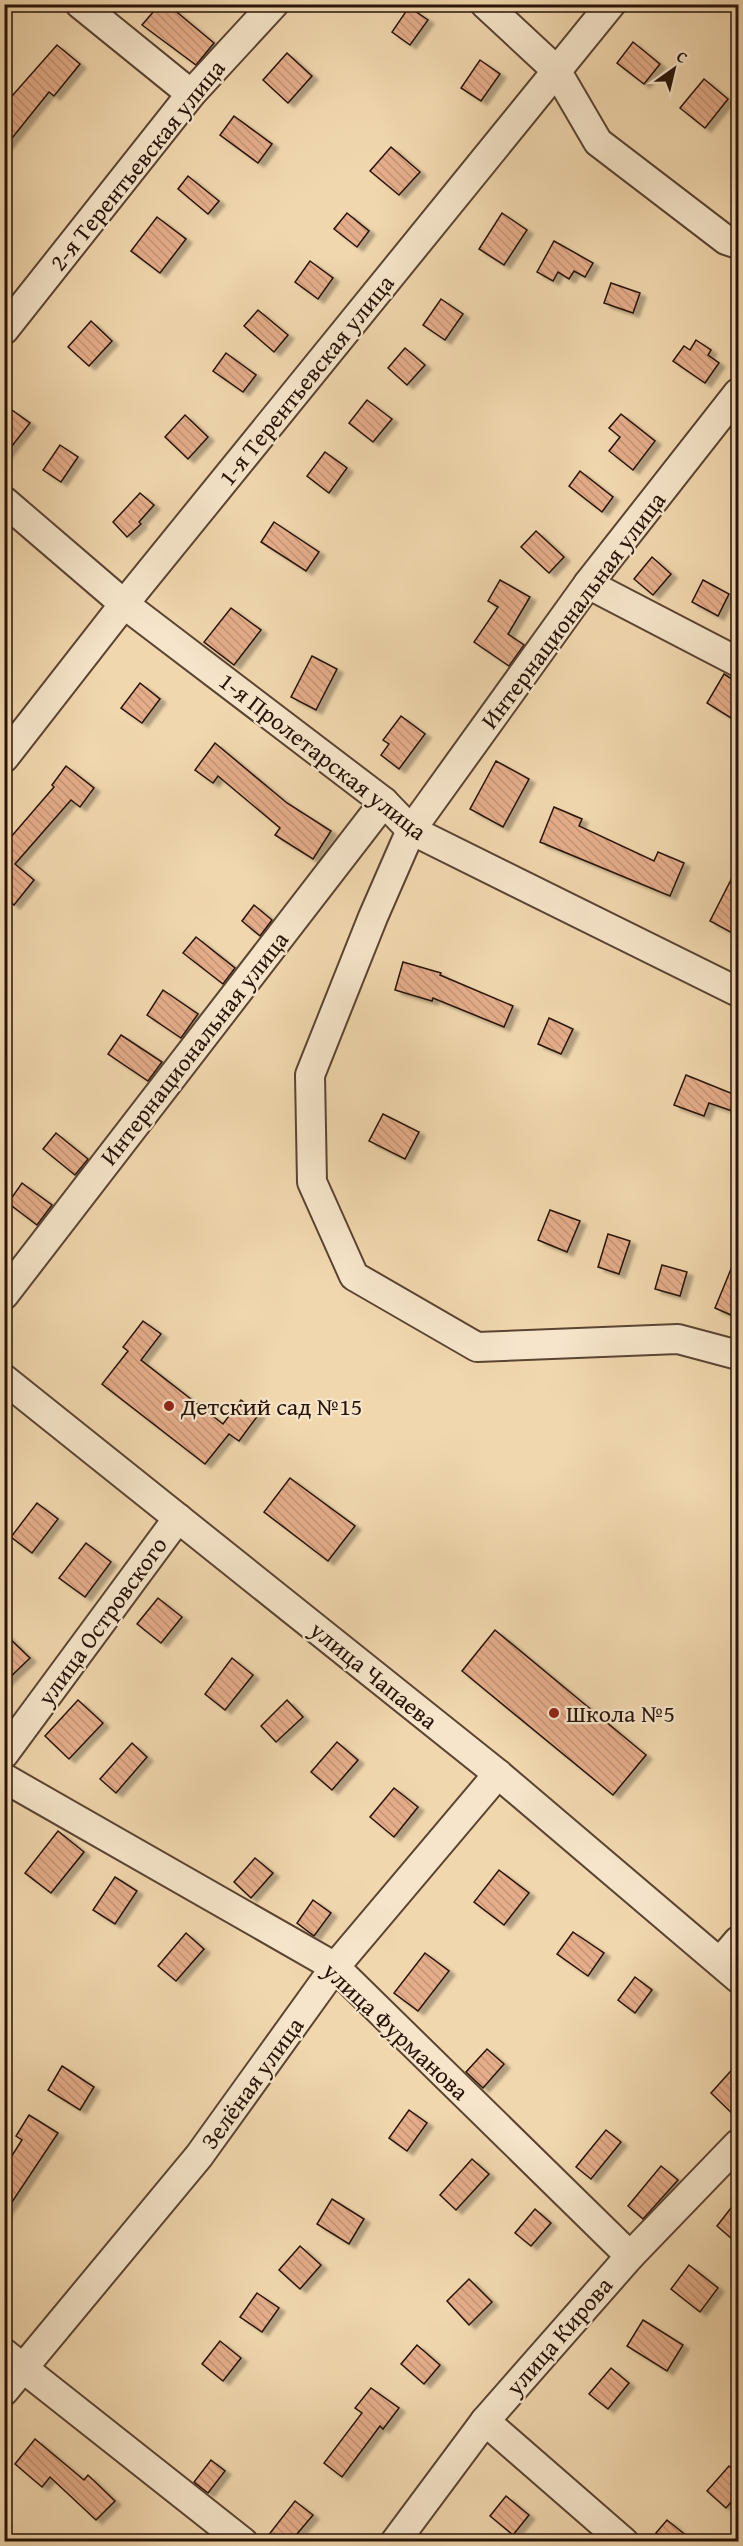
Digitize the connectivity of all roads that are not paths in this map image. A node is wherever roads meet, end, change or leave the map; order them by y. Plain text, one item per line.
1 (80, 4) edge
2 (274, 4) edge
3 (485, 4) edge
4 (611, 4) edge
5 (556, 70) junction
6 (191, 94) junction
7 (738, 244) edge
8 (4, 330) edge
9 (738, 393) edge
10 (4, 501) edge
11 (588, 584) junction
12 (124, 604) junction
13 (738, 662) edge
14 (4, 758) edge
15 (384, 802) junction
16 (411, 830) junction
17 (738, 992) edge
18 (4, 1294) edge
19 (738, 1355) edge
20 (4, 1379) edge
21 (178, 1518) junction
22 (4, 1754) edge
23 (498, 1774) junction
24 (4, 1778) edge
25 (732, 1960) edge
26 (334, 1967) junction
27 (738, 2144) edge
28 (630, 2256) junction
29 (13, 2360) edge
30 (4, 2391) edge
31 (485, 2421) junction
32 (243, 2541) edge
33 (395, 2541) edge
34 (624, 2541) edge

1 - 6 street
2 - 6 street, 2-я Терентьевская улица
3 - 5 street
4 - 5 street, 1-я Терентьевская улица
5 - 7 street
5 - 12 street, 1-я Терентьевская улица
6 - 8 street, 2-я Терентьевская улица
9 - 11 street, Интернациональная улица
10 - 12 street, 1-я Пролетарская улица
11 - 13 street
11 - 16 street, Интернациональная улица
12 - 14 street, 1-я Терентьевская улица
12 - 15 street, 1-я Пролетарская улица
15 - 16 street, 1-я Пролетарская улица
15 - 18 street, Интернациональная улица
16 - 17 street, 1-я Пролетарская улица
16 - 19 street, Интернациональная улица
20 - 21 street, улица Чапаева
21 - 22 street, улица Островского
21 - 23 street, улица Чапаева
23 - 25 street, улица Чапаева
23 - 26 street, Зелёная улица
24 - 26 street, улица Фурманова
26 - 28 street, улица Фурманова
26 - 29 street, Зелёная улица
27 - 28 street, улица Кирова
28 - 31 street, улица Кирова
29 - 30 street, Зелёная улица
29 - 32 street
31 - 33 street, улица Кирова
31 - 34 street

